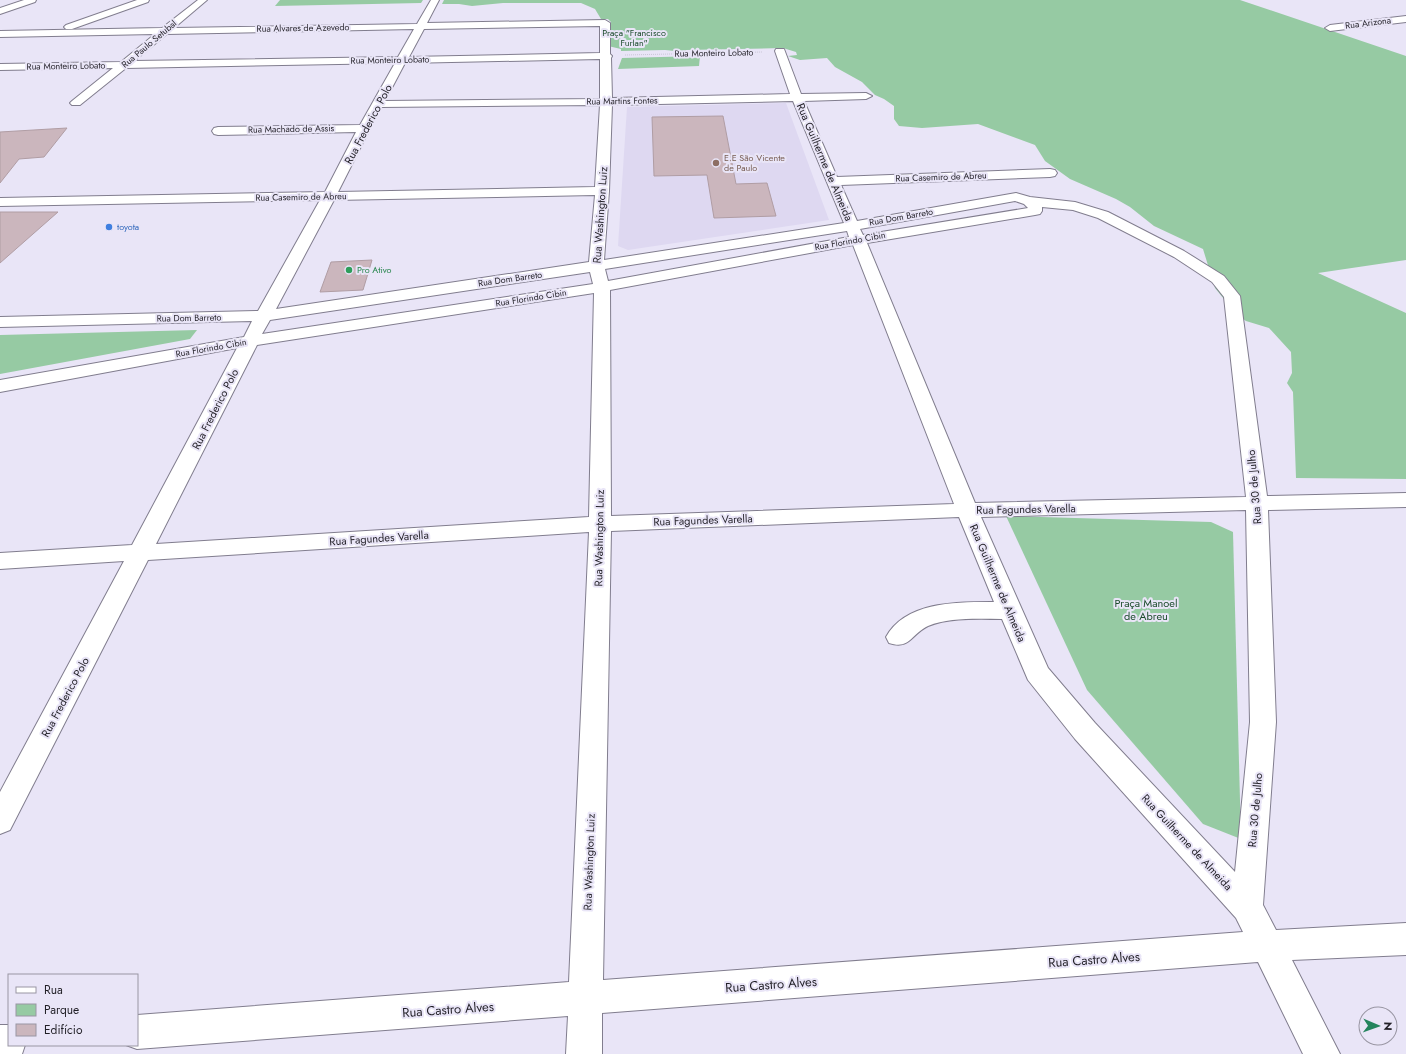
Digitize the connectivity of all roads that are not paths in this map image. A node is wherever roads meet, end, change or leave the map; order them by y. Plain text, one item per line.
1 (32, 0) edge
2 (145, 0) edge
3 (203, 0) edge
4 (435, 0) edge
5 (2, 9) edge
6 (1406, 19) edge
7 (605, 23) joint
8 (421, 26) junction
9 (1330, 28) dead end
10 (164, 31) junction
11 (0, 34) edge
12 (49, 34) junction
13 (780, 51) road end
14 (607, 56) junction
15 (402, 60) junction
16 (125, 65) junction
17 (0, 68) edge
18 (866, 96) dead end
19 (797, 98) junction
20 (606, 102) junction
21 (76, 103) dead end
22 (378, 104) junction
23 (364, 128) junction
24 (218, 130) dead end
25 (1050, 173) dead end
26 (832, 181) junction
27 (602, 190) junction
28 (329, 197) junction
29 (1022, 199) junction
30 (0, 202) edge
31 (855, 233) junction
32 (599, 277) junction
33 (264, 316) junction
34 (0, 322) edge
35 (250, 341) junction
36 (0, 386) edge
37 (1406, 500) edge
38 (1257, 504) junction
39 (967, 510) junction
40 (600, 524) junction
41 (140, 552) junction
42 (0, 561) edge
43 (1010, 610) junction
44 (898, 637) dead end
45 (0, 822) edge
46 (1247, 907) junction
47 (1406, 939) edge
48 (1266, 946) junction
49 (584, 998) junction
50 (138, 1032) edge
51 (584, 1054) edge
52 (1322, 1054) edge

1 - 5 street
2 - 12 street
3 - 10 street, Rua Paulo Setubal
4 - 8 street, Rua Frederico Polo
6 - 9 street, Rua Arizona
7 - 8 street, Rua Alvares de Azevedo
7 - 14 street, Rua Washington Luiz
8 - 10 street, Rua Alvares de Azevedo
8 - 15 street, Rua Frederico Polo
10 - 12 street, Rua Alvares de Azevedo
10 - 16 street, Rua Paulo Setubal
11 - 12 street, Rua Alvares de Azevedo
13 - 19 street, Rua Guilherme de Almeida
14 - 15 street, Rua Monteiro Lobato
14 - 20 street, Rua Washington Luiz
15 - 16 street, Rua Monteiro Lobato
15 - 22 street, Rua Frederico Polo
16 - 17 street, Rua Monteiro Lobato
16 - 21 street, Rua Paulo Setubal
18 - 19 street, Rua Martins Fontes
19 - 20 street, Rua Martins Fontes
19 - 26 street, Rua Guilherme de Almeida
20 - 22 street, Rua Martins Fontes
20 - 27 street, Rua Washington Luiz
22 - 23 street, Rua Frederico Polo
23 - 24 street, Rua Machado de Assis
23 - 28 street, Rua Frederico Polo
25 - 26 street, Rua Casemiro de Abreu
26 - 31 street, Rua Guilherme de Almeida
27 - 28 street, Rua Casemiro de Abreu
27 - 32 street, Rua Washington Luiz
28 - 30 street, Rua Casemiro de Abreu
28 - 33 street, Rua Frederico Polo
29 - 31 street, Rua Dom Barreto
29 - 31 street, Rua Florindo Cibin
29 - 38 street, Rua 30 de Julho
31 - 32 street, Rua Florindo Cibin
31 - 39 street, Rua Guilherme de Almeida
32 - 33 street, Rua Dom Barreto
32 - 35 street, Rua Florindo Cibin
32 - 40 street, Rua Washington Luiz
33 - 34 street, Rua Dom Barreto
33 - 35 street, Rua Frederico Polo
35 - 36 street, Rua Florindo Cibin
35 - 41 street, Rua Frederico Polo
37 - 38 street, Rua Fagundes Varella
38 - 39 street, Rua Fagundes Varella
38 - 46 street, Rua 30 de Julho
39 - 40 street, Rua Fagundes Varella
39 - 43 street, Rua Guilherme de Almeida
40 - 41 street, Rua Fagundes Varella
40 - 49 street, Rua Washington Luiz
41 - 42 street, Rua Fagundes Varella
41 - 45 street, Rua Frederico Polo
43 - 44 street
43 - 46 street, Rua Guilherme de Almeida
46 - 48 street, Rua Guilherme de Almeida
47 - 48 street, Rua Castro Alves
48 - 49 street, Rua Castro Alves
48 - 52 street
49 - 50 street, Rua Castro Alves
49 - 51 street, Rua Washington Luiz

